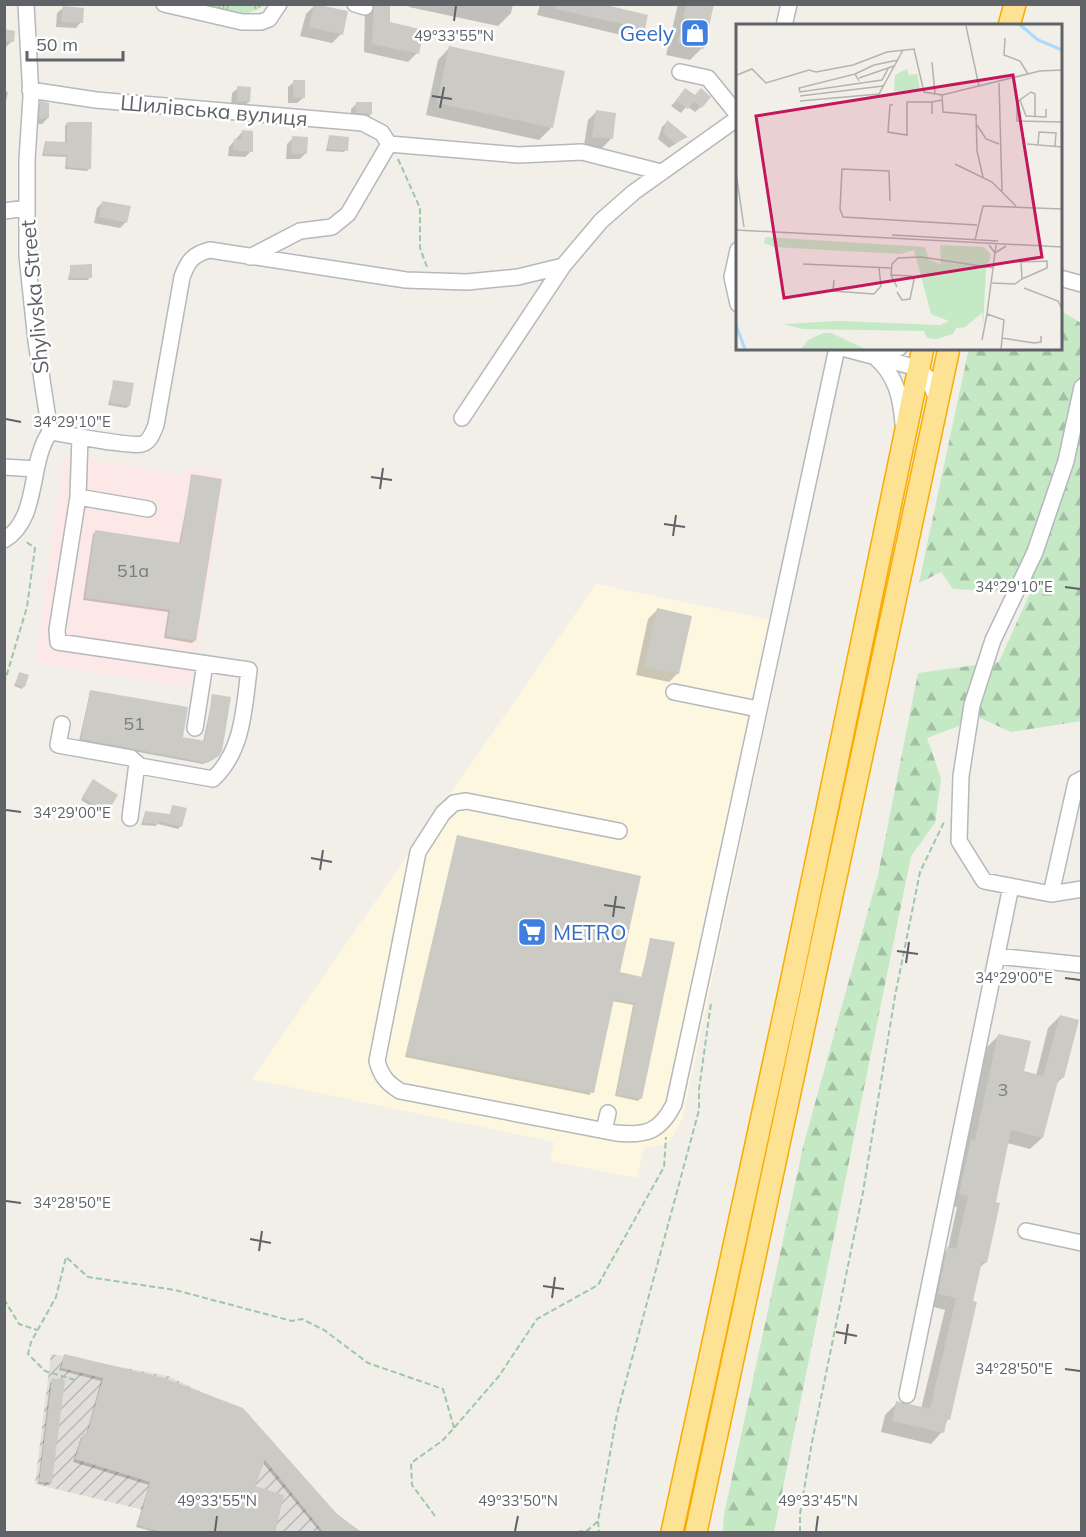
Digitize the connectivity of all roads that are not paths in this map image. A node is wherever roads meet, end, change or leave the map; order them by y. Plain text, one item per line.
1 (26, 4) edge
2 (164, 4) edge
3 (279, 4) edge
4 (789, 4) edge
5 (1018, 4) edge
6 (784, 24) edge
7 (1010, 24) edge
8 (1017, 24) edge
9 (680, 72) dead end
10 (30, 90) junction
11 (736, 113) edge
12 (736, 117) edge
13 (389, 144) junction
14 (661, 172) junction
15 (27, 208) junction
16 (4, 211) edge
17 (250, 257) junction
18 (736, 259) edge
19 (563, 266) junction
20 (736, 295) edge
21 (837, 350) edge
22 (849, 350) edge
23 (894, 350) edge
24 (947, 350) edge
25 (949, 350) edge
26 (875, 357) junction
27 (920, 358) edge
28 (1082, 387) edge
29 (938, 400) junction
30 (462, 418) dead end
31 (50, 432) junction
32 (904, 433) junction
33 (80, 437) junction
34 (4, 467) edge
35 (36, 469) junction
36 (78, 497) junction
37 (148, 509) dead end
38 (10, 537) edge
39 (205, 664) junction
40 (674, 692) dead end
41 (758, 709) junction
42 (62, 724) dead end
43 (195, 728) dead end
44 (137, 763) junction
45 (1082, 779) edge
46 (130, 818) dead end
47 (619, 831) dead end
48 (1011, 886) junction
49 (1082, 889) edge
50 (1051, 894) junction
51 (997, 956) junction
52 (1082, 965) edge
53 (608, 1113) dead end
54 (604, 1131) junction
55 (1026, 1231) dead end
56 (1082, 1243) edge
57 (907, 1395) dead end
58 (672, 1533) edge
59 (696, 1533) edge

1 - 10 street, Shylivska Street
2 - 3 street
4 - 6 street
5 - 7 highway
5 - 8 highway
9 - 11 street
10 - 13 street, Шилівська вулиця
10 - 15 street, Shylivska Street
12 - 14 street
13 - 14 street
13 - 17 street
14 - 19 street
15 - 16 street, Shylivska Street
15 - 31 street
17 - 19 street
17 - 33 street
18 - 20 street
19 - 30 street
21 - 41 street
22 - 26 street
23 - 26 street
24 - 27 street
25 - 29 highway
26 - 27 street
26 - 32 street
27 - 29 street
27 - 32 highway
28 - 48 street
29 - 59 highway
31 - 33 street
31 - 35 street
32 - 58 highway
33 - 36 street
34 - 35 street
35 - 38 street
36 - 37 street
36 - 39 street
39 - 43 street
39 - 44 street
40 - 41 street
41 - 54 street
42 - 44 street
44 - 46 street
45 - 50 street
47 - 54 street
48 - 50 street
48 - 51 street
49 - 50 street
51 - 52 street
51 - 57 street
53 - 54 street
55 - 56 street

